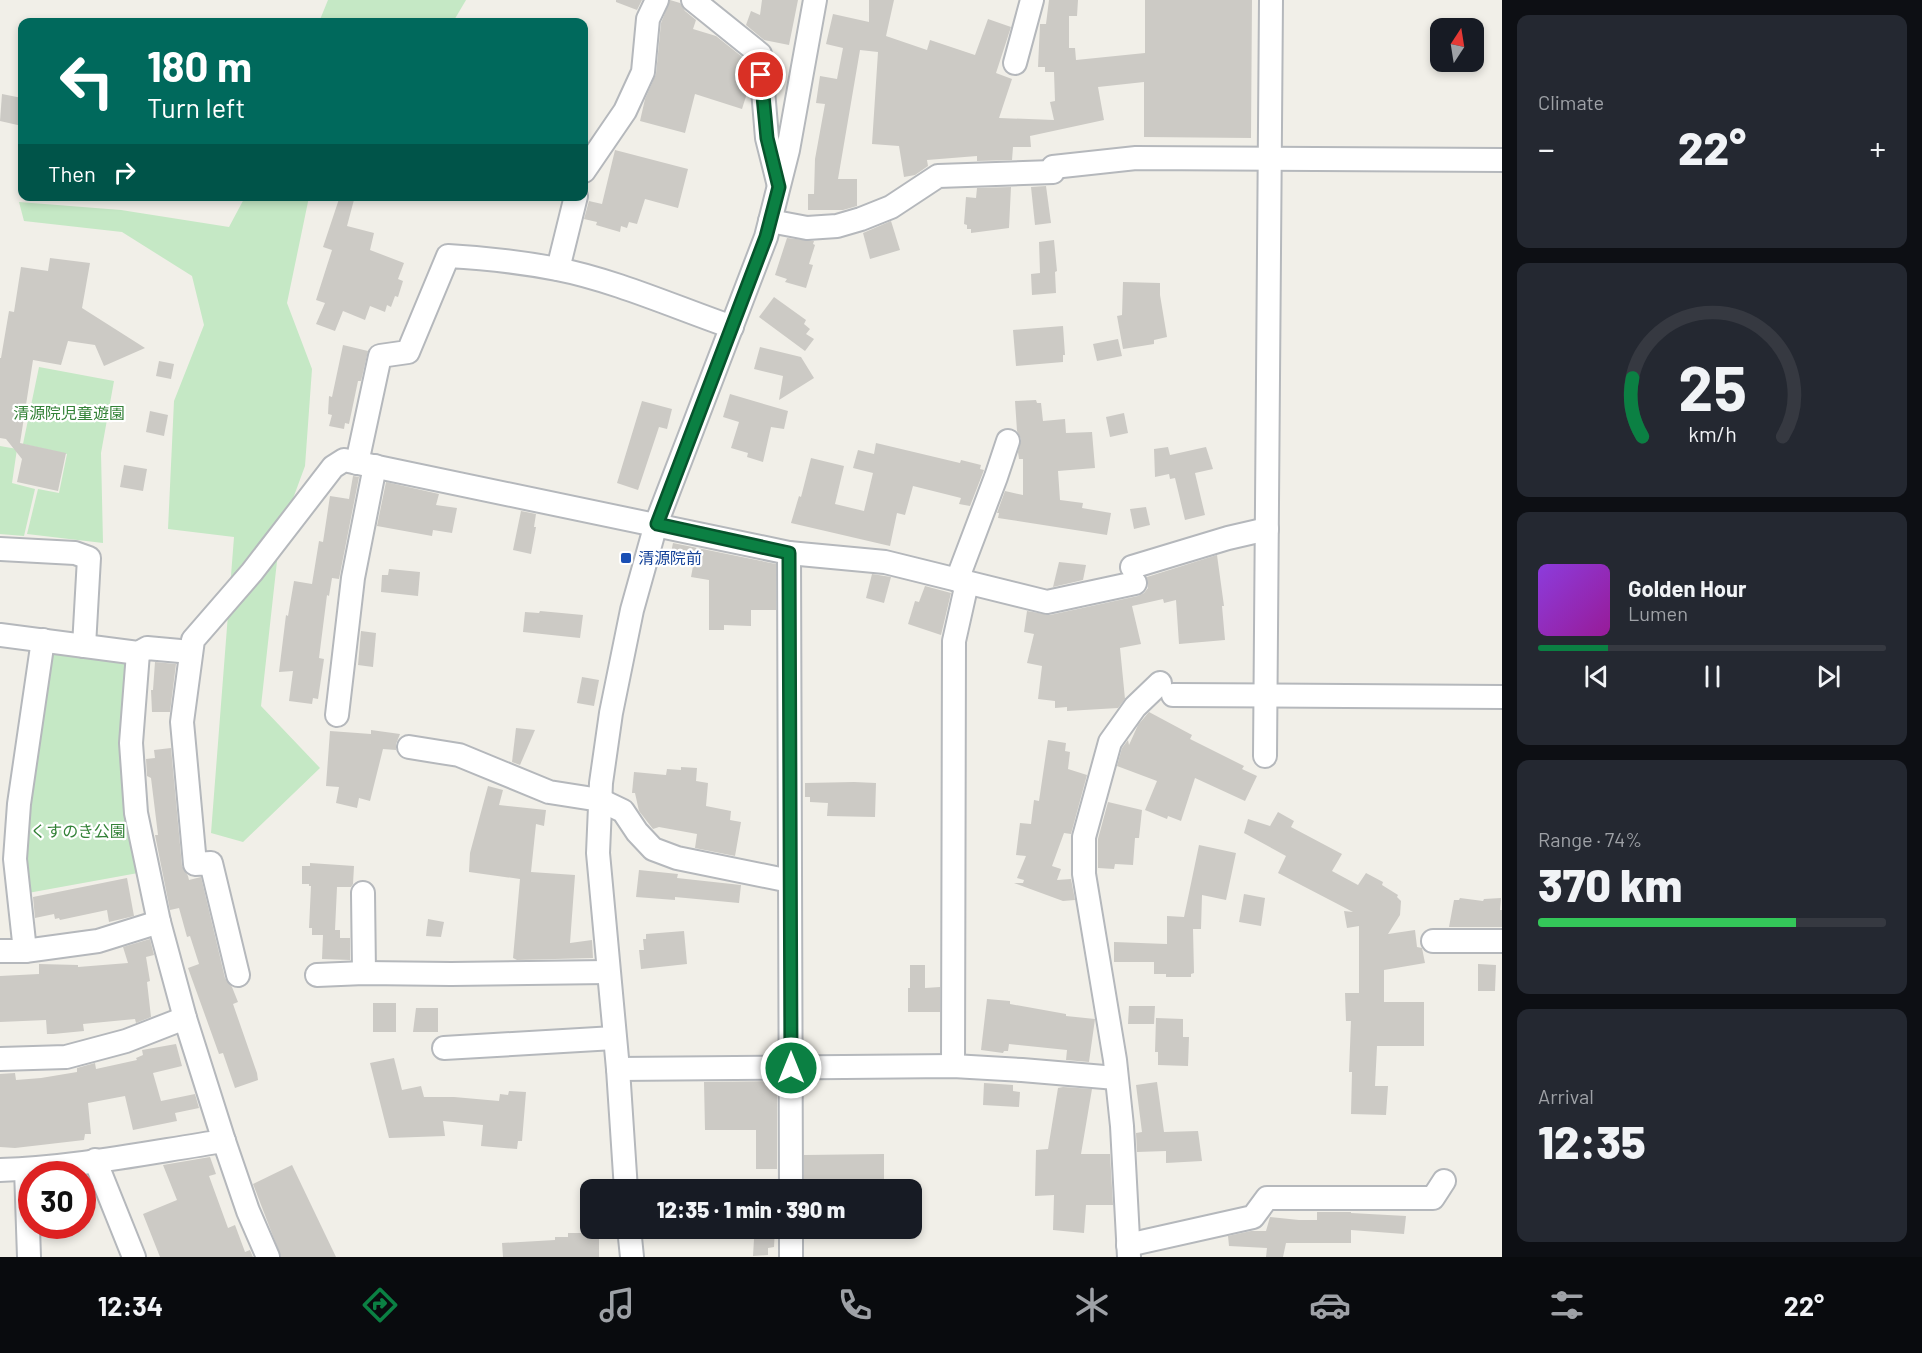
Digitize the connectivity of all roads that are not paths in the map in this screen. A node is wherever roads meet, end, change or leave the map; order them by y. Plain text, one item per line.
1 (657, 0) edge
2 (693, 0) edge
3 (815, 0) edge
4 (1032, 0) edge
5 (1271, 0) edge
6 (1015, 63) dead end
7 (1269, 157) junction
8 (1502, 160) edge
9 (588, 165) edge
10 (779, 187) junction
11 (575, 201) edge
12 (770, 221) junction
13 (558, 269) junction
14 (732, 327) junction
15 (1008, 441) dead end
16 (366, 465) junction
17 (657, 524) junction
18 (1267, 528) junction
19 (0, 549) edge
20 (789, 553) junction
21 (962, 581) junction
22 (0, 635) edge
23 (42, 640) junction
24 (84, 646) junction
25 (191, 652) junction
26 (138, 653) junction
27 (1267, 696) junction
28 (1502, 697) edge
29 (337, 715) dead end
30 (410, 747) dead end
31 (1265, 756) dead end
32 (600, 800) junction
33 (790, 881) junction
34 (358, 903) dead end
35 (159, 922) junction
36 (1433, 941) dead end
37 (1502, 941) edge
38 (0, 951) edge
39 (25, 951) junction
40 (608, 972) junction
41 (364, 973) junction
42 (238, 975) dead end
43 (317, 975) dead end
44 (185, 1018) junction
45 (614, 1038) junction
46 (444, 1048) dead end
47 (0, 1059) edge
48 (953, 1066) junction
49 (791, 1068) junction
50 (618, 1069) junction
51 (1116, 1078) junction
52 (224, 1142) junction
53 (95, 1160) junction
54 (87, 1161) edge
55 (18, 1169) edge
56 (0, 1170) edge
57 (625, 1179) edge
58 (791, 1179) edge
59 (1444, 1181) dead end
60 (28, 1239) edge
61 (630, 1239) edge
62 (791, 1239) edge
63 (1129, 1251) edge
64 (28, 1257) edge
65 (134, 1257) edge
66 (268, 1257) edge
67 (632, 1257) edge
68 (791, 1257) edge

1 - 9 street
2 - 10 street
3 - 10 street
4 - 6 street
5 - 7 street
7 - 8 street
7 - 12 street
7 - 18 street
10 - 12 street
11 - 13 street
12 - 14 street
13 - 14 street
13 - 16 street
14 - 17 street
15 - 21 street
16 - 17 street
16 - 25 street
16 - 29 street
17 - 20 street
17 - 32 street
18 - 21 street
18 - 27 street
19 - 24 street
20 - 21 street
20 - 33 street
21 - 48 street
22 - 23 street
23 - 24 street
23 - 39 street
24 - 26 street
25 - 26 street
25 - 42 street
26 - 35 street
27 - 28 street
27 - 31 street
27 - 51 street
30 - 32 street
32 - 33 street
32 - 40 street
33 - 49 street
34 - 41 street
35 - 39 street
35 - 44 street
36 - 37 street
38 - 39 street
40 - 41 street
40 - 45 street
41 - 43 street
44 - 47 street
44 - 52 street
45 - 46 street
45 - 50 street
48 - 49 street
48 - 51 street
49 - 50 street
49 - 58 street
50 - 57 street
51 - 63 street
52 - 53 street
52 - 66 street
53 - 54 street
53 - 65 street
55 - 56 street
59 - 63 street
60 - 64 street
61 - 67 street
62 - 68 street

